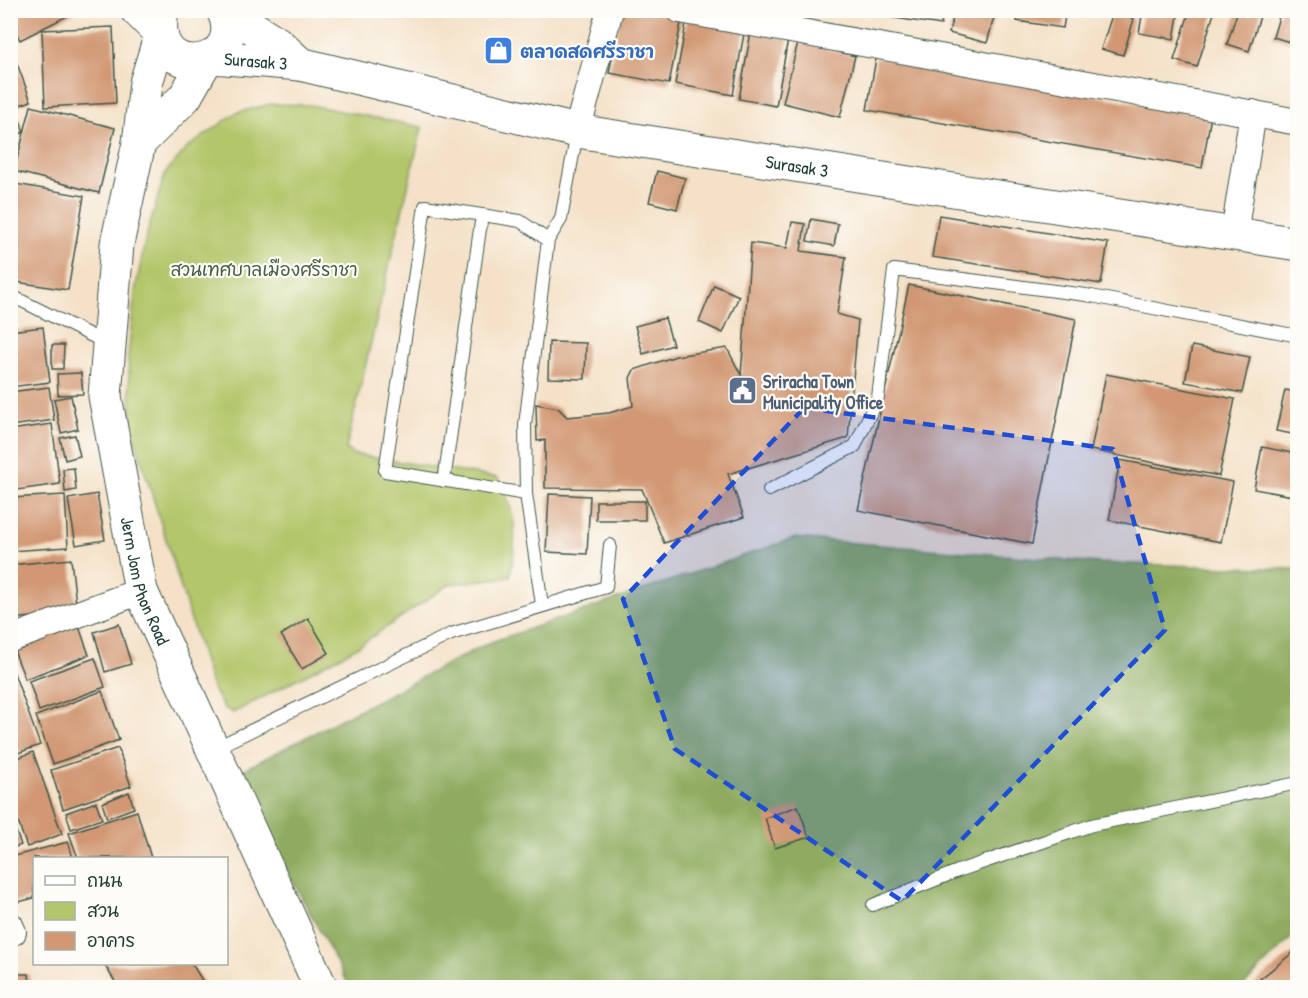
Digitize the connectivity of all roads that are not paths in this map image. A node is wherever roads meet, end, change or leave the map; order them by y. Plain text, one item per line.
1 (125, 10) edge
2 (137, 10) edge
3 (224, 10) edge
4 (610, 10) edge
5 (680, 10) edge
6 (163, 22) edge
7 (209, 58) junction
8 (300, 64) junction
9 (146, 88) junction
10 (1253, 113) junction
11 (1298, 122) edge
12 (577, 130) junction
13 (139, 143) junction
14 (482, 215) junction
15 (1234, 234) junction
16 (548, 240) junction
17 (1298, 244) edge
18 (10, 295) edge
19 (1298, 336) edge
20 (110, 345) junction
21 (444, 481) junction
22 (769, 490) dead end
23 (526, 494) junction
24 (610, 545) dead end
25 (141, 591) junction
26 (542, 604) junction
27 (10, 639) edge
28 (212, 750) junction
29 (1298, 783) edge
30 (873, 905) dead end
31 (321, 987) edge

1 - 9 main road
2 - 6 main road
3 - 7 main road
3 - 8 main road, Surasak 3
4 - 12 street
5 - 10 street
6 - 7 main road, Surasak 3
6 - 9 main road, Jerm Jom Phon Road
7 - 8 main road, Surasak 3
7 - 13 main road
8 - 12 main road, Surasak 3
9 - 13 main road, Jerm Jom Phon Road
10 - 11 street
10 - 15 street
12 - 15 main road, Surasak 3
12 - 16 lane
13 - 20 main road, Jerm Jom Phon Road
14 - 16 lane
14 - 21 lane
14 - 21 lane
15 - 17 main road, Surasak 3
16 - 23 lane
18 - 20 lane
19 - 22 lane
20 - 25 main road, Jerm Jom Phon Road
21 - 23 lane
23 - 26 lane
24 - 26 lane
25 - 27 street
25 - 28 main road, Jerm Jom Phon Road
26 - 28 lane
28 - 31 main road, Jerm Jom Phon Road
29 - 30 lane

